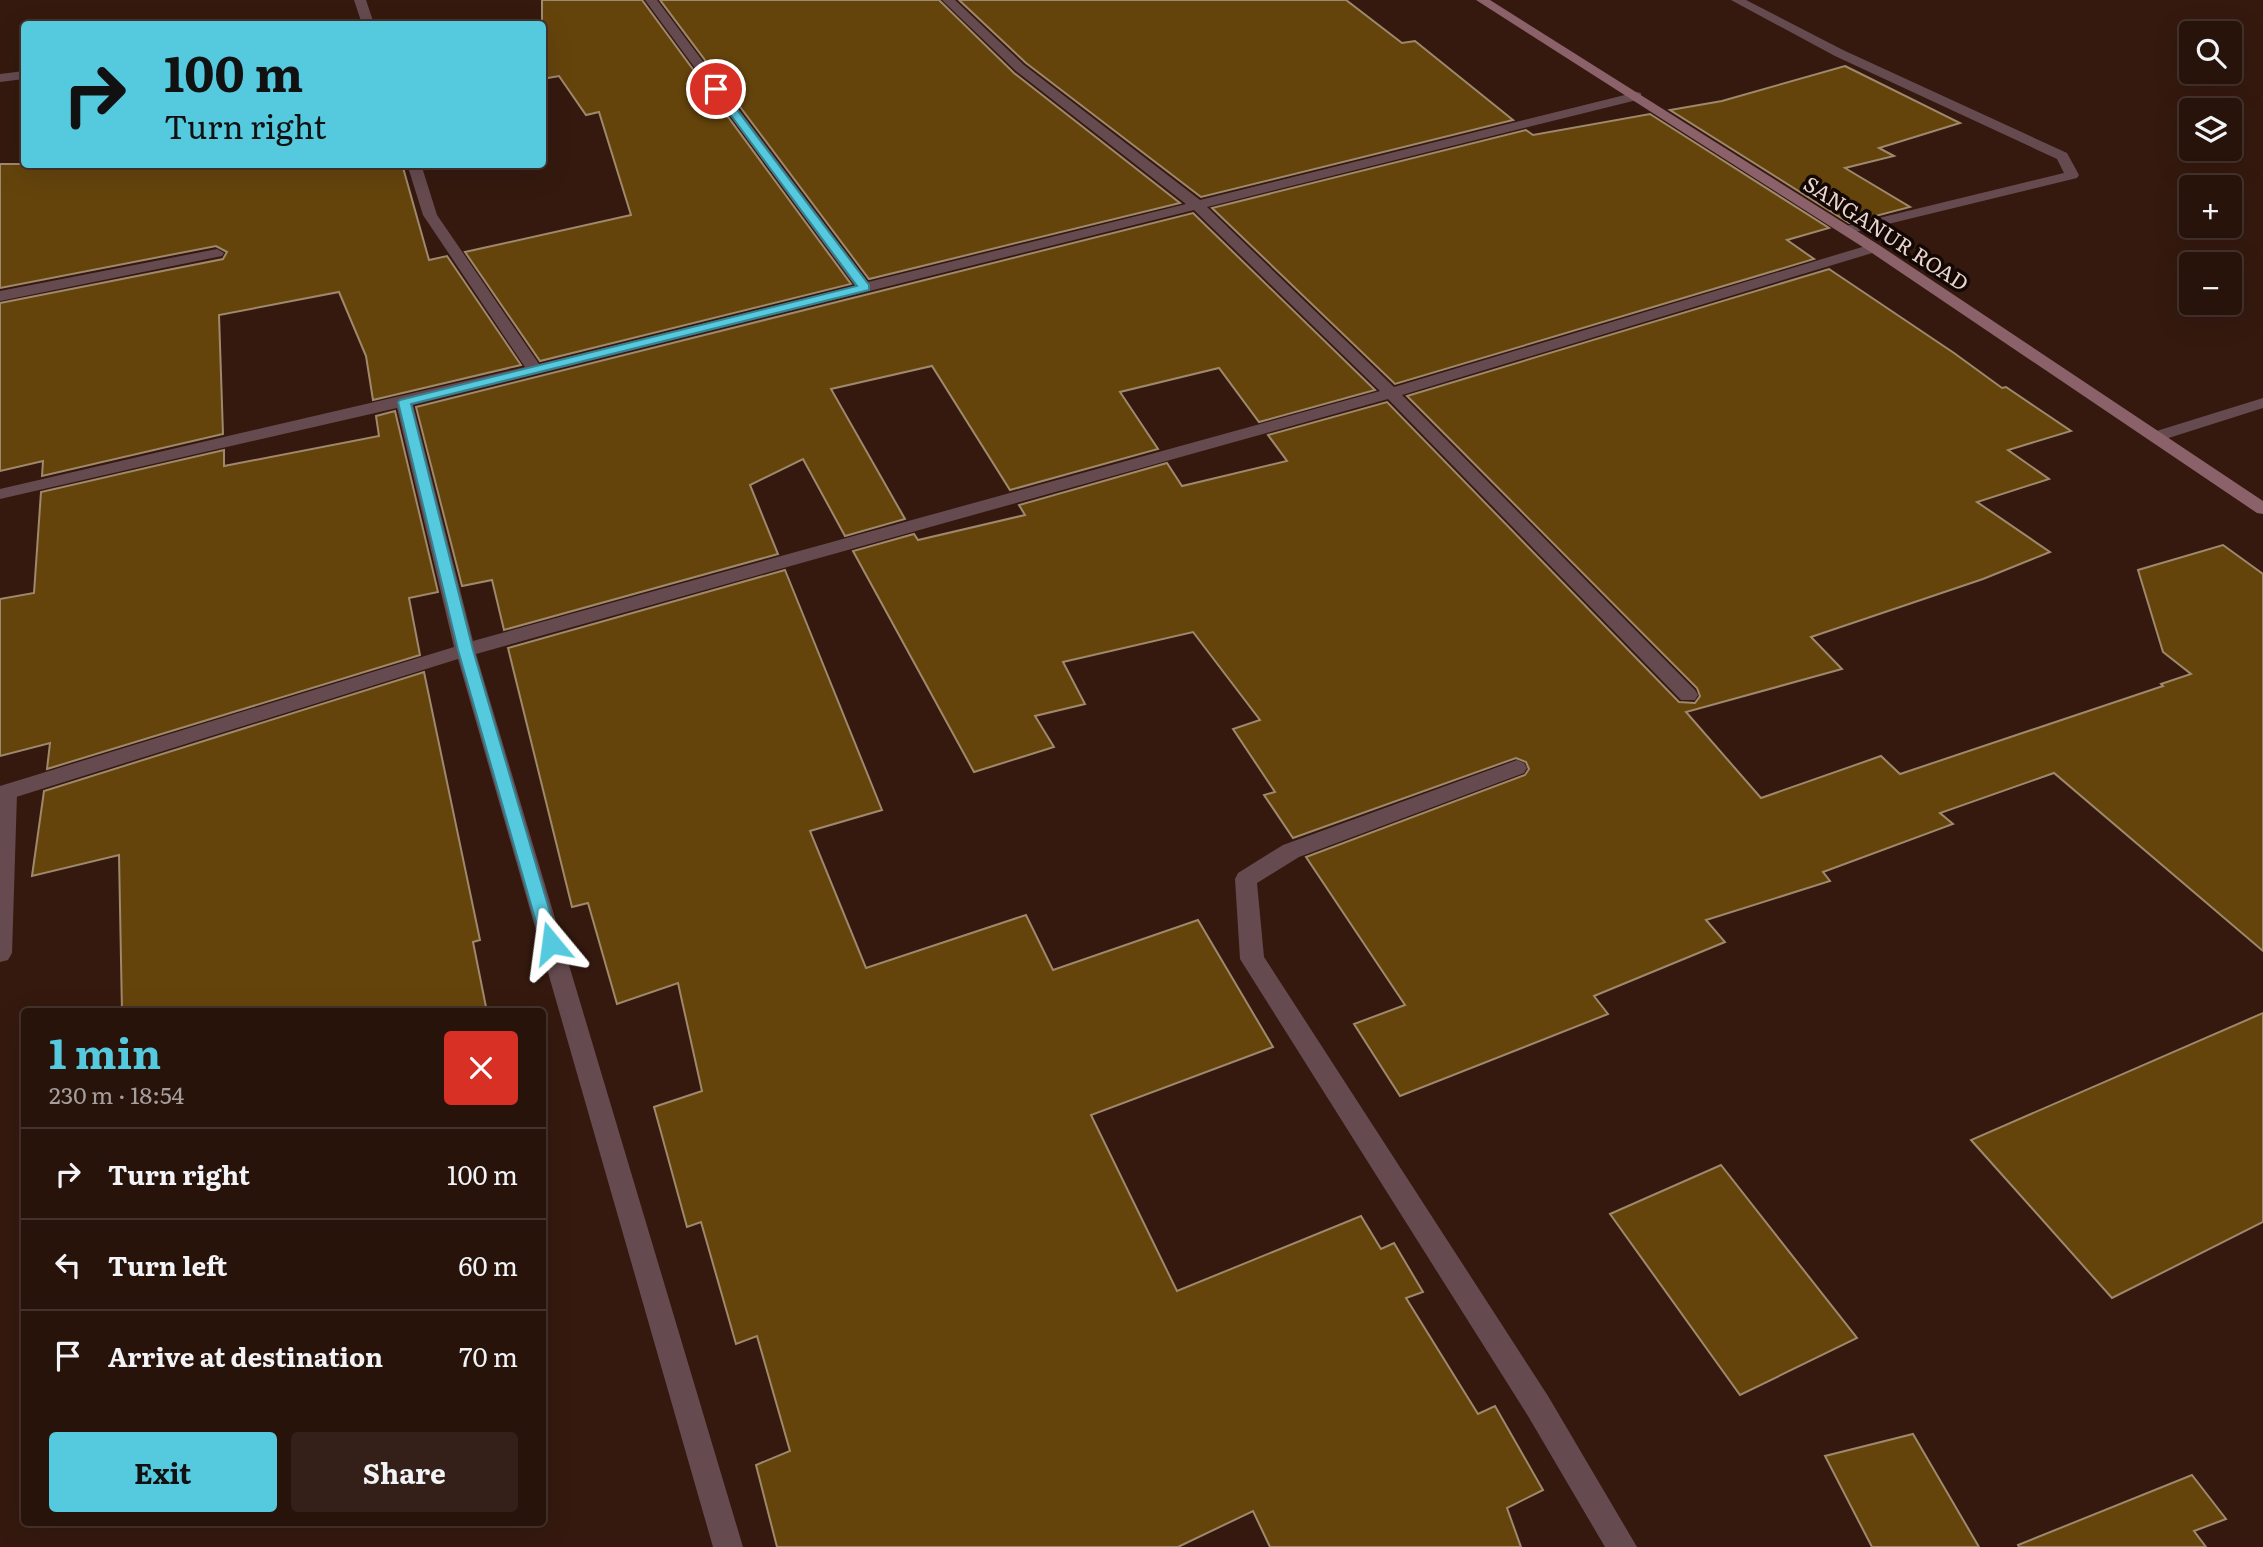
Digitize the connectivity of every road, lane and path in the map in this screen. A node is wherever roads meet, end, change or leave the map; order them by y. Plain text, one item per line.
1 (360, 0) edge
2 (650, 0) edge
3 (948, 0) edge
4 (1482, 0) edge
5 (1737, 0) edge
6 (367, 21) edge
7 (21, 75) edge
8 (0, 78) edge
9 (1637, 96) junction
10 (415, 168) edge
11 (1197, 205) junction
12 (1847, 230) junction
13 (1874, 248) junction
14 (218, 253) dead end
15 (864, 288) junction
16 (0, 296) edge
17 (535, 370) junction
18 (1391, 393) junction
19 (404, 402) junction
20 (2263, 403) edge
21 (2156, 437) junction
22 (0, 494) edge
23 (2263, 509) edge
24 (465, 650) junction
25 (1688, 695) dead end
26 (1517, 768) dead end
27 (3, 793) edge
28 (0, 953) edge
29 (728, 1547) edge
30 (1622, 1547) edge

1 - 6 street
2 - 15 street
3 - 11 street
4 - 9 main road, SANGANUR ROAD
5 - 12 street
7 - 8 street
9 - 11 street
9 - 12 main road, SANGANUR ROAD
10 - 17 street
11 - 15 street
11 - 18 street
12 - 13 main road, SANGANUR ROAD
13 - 18 street
13 - 21 main road, SANGANUR ROAD
14 - 16 street
15 - 17 street
17 - 19 street
18 - 24 street
18 - 25 street
19 - 22 street
19 - 24 street
20 - 21 street
21 - 23 main road, SANGANUR ROAD
24 - 27 street
24 - 29 street
26 - 30 street
27 - 28 street

